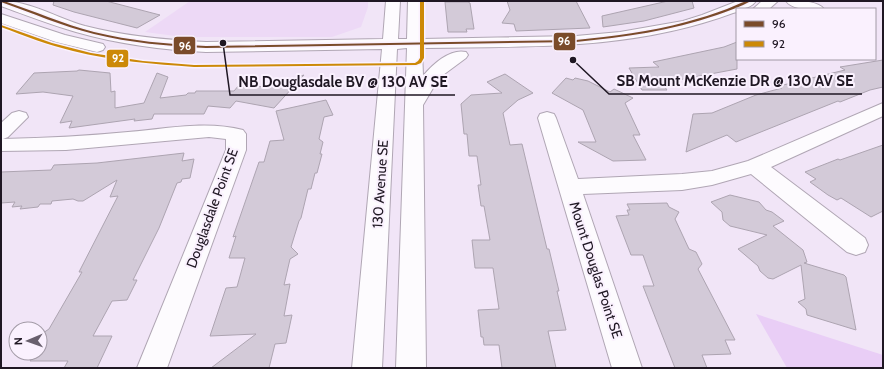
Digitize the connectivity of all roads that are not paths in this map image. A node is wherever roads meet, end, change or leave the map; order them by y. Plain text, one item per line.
1 (1, 1) edge
2 (415, 1) edge
3 (749, 1) edge
4 (772, 1) edge
5 (793, 1) edge
6 (392, 5) edge
7 (762, 8) edge
8 (814, 8) edge
9 (1, 18) edge
10 (736, 20) edge
11 (346, 44) junction
12 (415, 50) junction
13 (389, 51) junction
14 (460, 55) junction
15 (414, 106) junction
16 (883, 109) edge
17 (19, 117) dead end
18 (547, 118) dead end
19 (1, 133) edge
20 (1, 145) edge
21 (755, 166) junction
22 (570, 187) junction
23 (856, 245) dead end
24 (152, 368) edge
25 (367, 368) edge
26 (411, 368) edge
27 (627, 368) edge

1 - 11 street
2 - 12 street
3 - 12 street
4 - 7 street
5 - 8 street
6 - 11 street
6 - 13 street, 130 Avenue SE
9 - 13 street
10 - 14 street
11 - 13 street
12 - 13 street
12 - 14 street
12 - 15 street
13 - 25 street, 130 Avenue SE
14 - 15 street
15 - 26 street
16 - 21 street, Mount Douglas Point SE
17 - 19 street
18 - 22 street
20 - 24 street, Douglasdale Point SE
21 - 22 street, Mount Douglas Point SE
21 - 23 street
22 - 27 street, Mount Douglas Point SE

